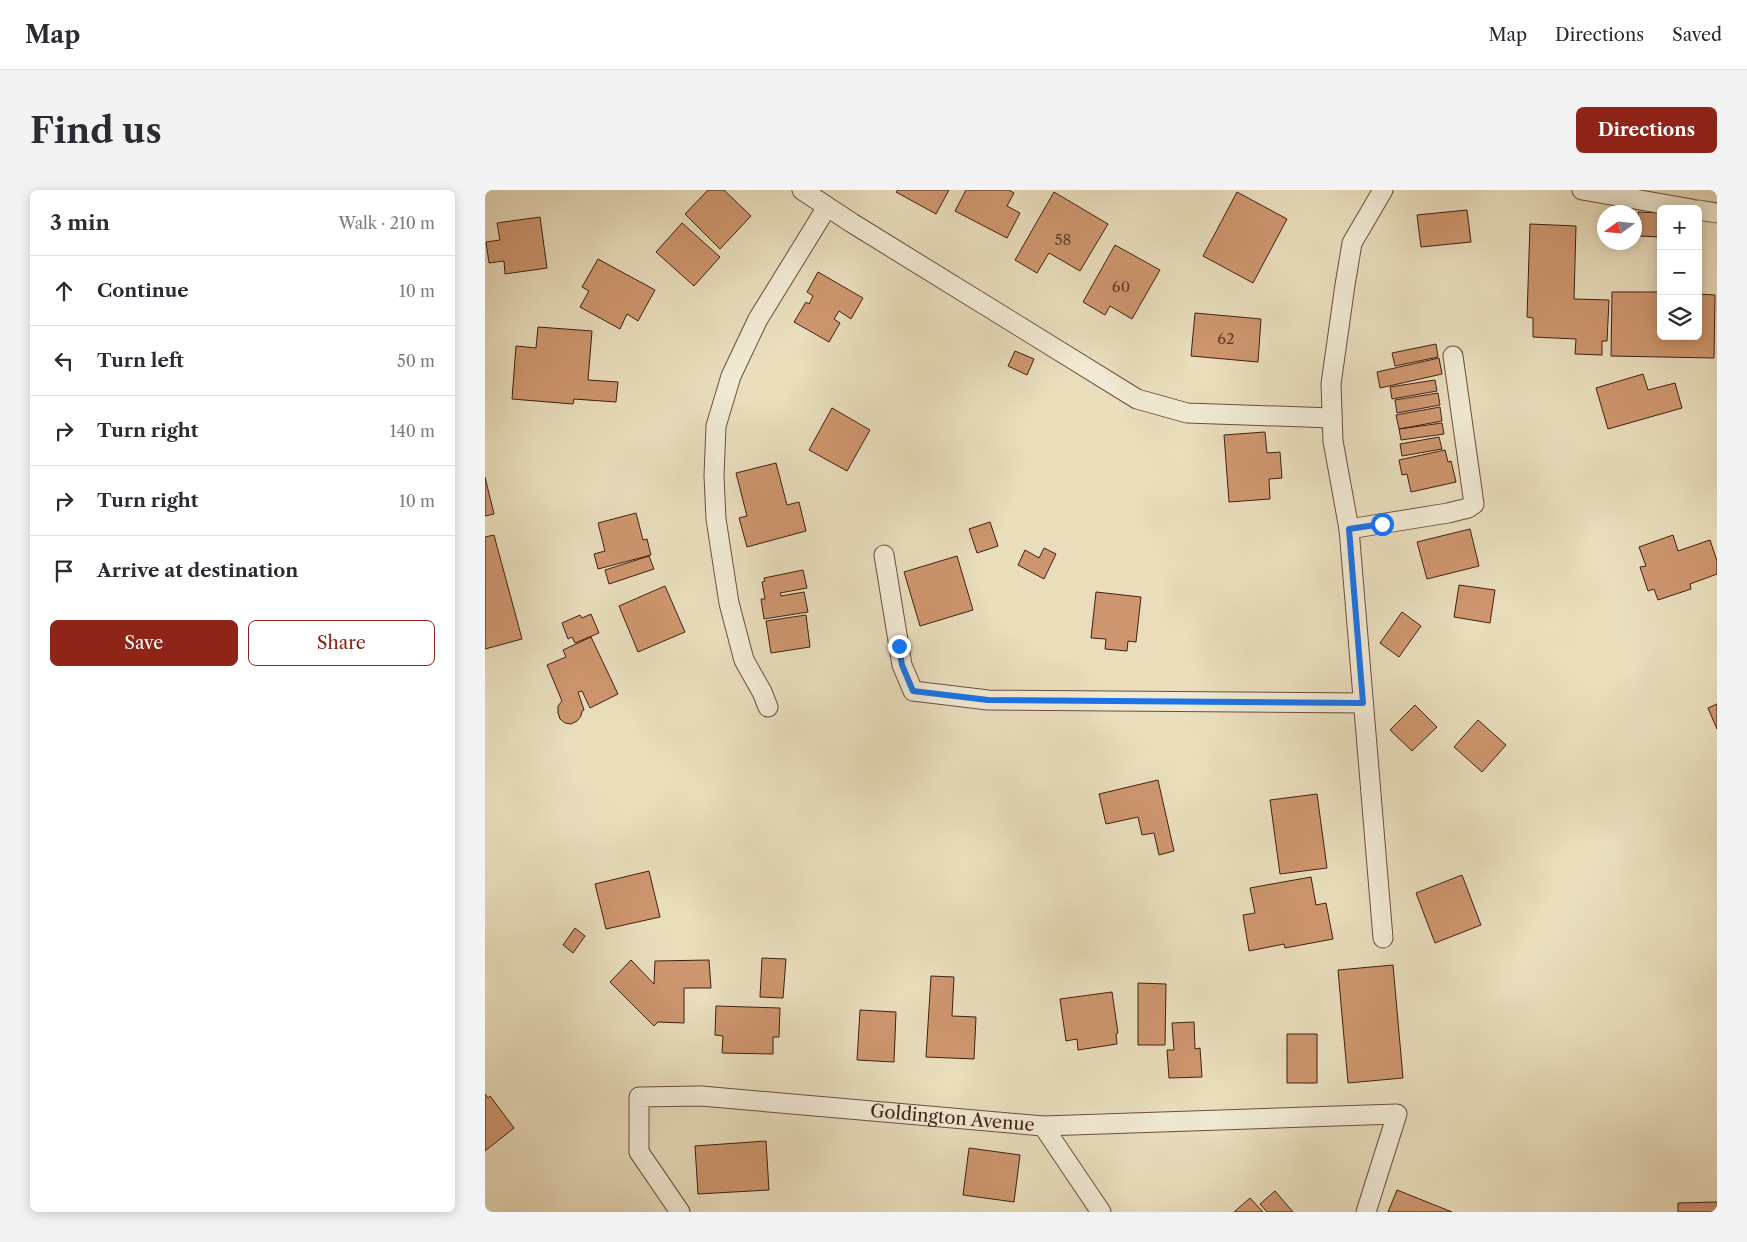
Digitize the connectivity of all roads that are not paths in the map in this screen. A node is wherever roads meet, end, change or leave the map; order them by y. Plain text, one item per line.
1 (802, 190) edge
2 (1383, 190) edge
3 (1582, 190) edge
4 (1669, 205) edge
5 (827, 207) junction
6 (1702, 211) edge
7 (1717, 213) edge
8 (1453, 356) dead end
9 (1332, 418) junction
10 (1349, 529) junction
11 (884, 555) dead end
12 (1363, 703) junction
13 (768, 707) dead end
14 (1383, 938) dead end
15 (1043, 1126) junction
16 (680, 1212) edge
17 (1101, 1212) edge
18 (1366, 1212) edge

1 - 5 street
2 - 9 street
3 - 4 street
5 - 9 street
5 - 13 street
6 - 7 street
8 - 10 street
9 - 10 street
10 - 12 street
11 - 12 street
12 - 14 street
15 - 16 street, Goldington Avenue
15 - 17 street
15 - 18 street, Goldington Avenue

